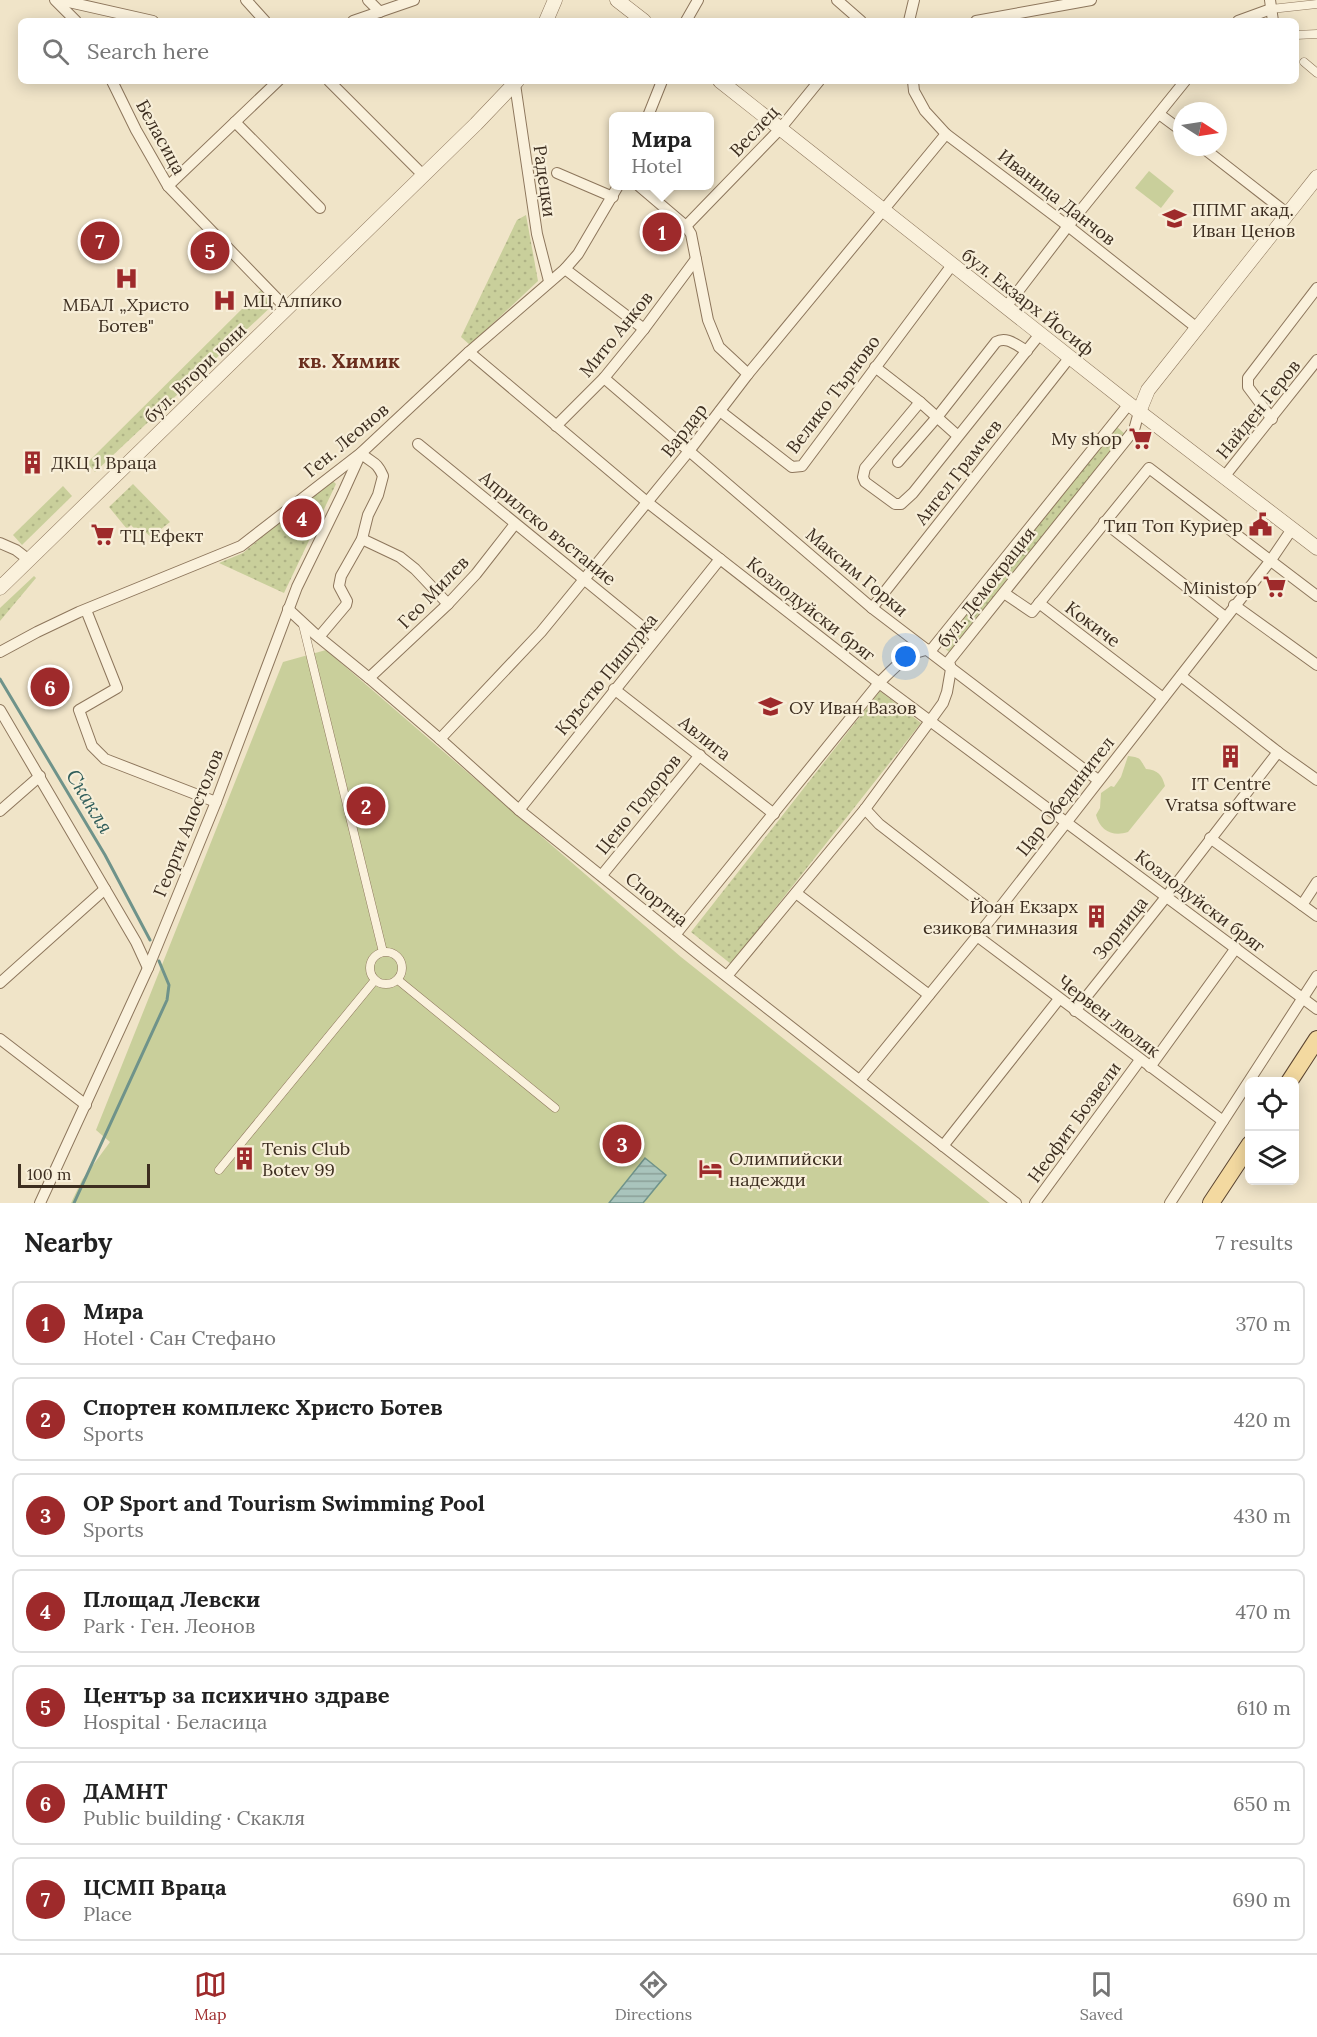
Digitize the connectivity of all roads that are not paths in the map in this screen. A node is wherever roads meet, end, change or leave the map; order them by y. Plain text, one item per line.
1 (55, 0) edge
2 (60, 0) edge
3 (246, 0) edge
4 (368, 0) edge
5 (414, 0) edge
6 (555, 0) edge
7 (617, 0) edge
8 (698, 0) edge
9 (837, 0) edge
10 (914, 0) edge
11 (1091, 0) edge
12 (398, 3) edge
13 (1052, 4) edge
14 (1271, 4) edge
15 (1317, 4) edge
16 (380, 12) junction
17 (73, 18) edge
18 (140, 18) edge
19 (262, 18) edge
20 (362, 18) edge
21 (547, 18) edge
22 (640, 18) edge
23 (688, 18) edge
24 (858, 18) edge
25 (910, 18) edge
26 (989, 18) edge
27 (1244, 18) edge
28 (1317, 34) edge
29 (1299, 35) edge
30 (1304, 62) dead end
31 (1317, 74) edge
32 (113, 84) edge
33 (275, 84) edge
34 (332, 84) edge
35 (514, 84) edge
36 (516, 84) edge
37 (661, 84) edge
38 (724, 84) edge
39 (817, 84) edge
40 (913, 84) edge
41 (1183, 84) edge
42 (650, 112) edge
43 (1159, 114) junction
44 (236, 122) junction
45 (1173, 124) edge
46 (780, 129) junction
47 (946, 134) junction
48 (1214, 156) edge
49 (557, 173) dead end
50 (423, 175) junction
51 (1317, 177) edge
52 (168, 186) junction
53 (616, 190) edge
54 (644, 190) edge
55 (613, 197) junction
56 (320, 208) dead end
57 (882, 210) junction
58 (1288, 214) junction
59 (686, 226) junction
60 (1068, 226) junction
61 (696, 259) junction
62 (952, 264) junction
63 (565, 269) junction
64 (549, 281) junction
65 (1317, 288) edge
66 (1006, 307) junction
67 (286, 308) junction
68 (1197, 328) junction
69 (644, 329) junction
70 (1040, 334) junction
71 (1027, 351) junction
72 (469, 352) junction
73 (1070, 357) junction
74 (1317, 360) edge
75 (875, 367) junction
76 (748, 374) junction
77 (604, 378) junction
78 (920, 402) junction
79 (1134, 408) junction
80 (720, 411) junction
81 (938, 416) junction
82 (1272, 419) junction
83 (556, 426) junction
84 (958, 436) junction
85 (418, 444) dead end
86 (689, 451) junction
87 (361, 453) junction
88 (898, 462) dead end
89 (1224, 477) junction
90 (647, 502) junction
91 (1104, 522) junction
92 (515, 524) junction
93 (1292, 529) junction
94 (362, 539) junction
95 (0, 543) edge
96 (1317, 548) edge
97 (720, 559) junction
98 (29, 560) junction
99 (1271, 560) junction
100 (585, 579) junction
101 (0, 588) edge
102 (1004, 593) junction
103 (1317, 596) edge
104 (1039, 603) junction
105 (448, 604) junction
106 (1234, 605) junction
107 (873, 608) junction
108 (288, 609) junction
109 (86, 610) junction
110 (1225, 617) junction
111 (303, 623) junction
112 (318, 637) junction
113 (656, 638) junction
114 (927, 650) junction
115 (0, 652) edge
116 (1317, 665) edge
117 (951, 669) junction
118 (1180, 676) junction
119 (369, 678) junction
120 (879, 683) junction
121 (614, 689) junction
122 (1163, 698) junction
123 (0, 710) edge
124 (930, 721) junction
125 (440, 739) junction
126 (1278, 752) junction
127 (700, 755) junction
128 (40, 776) junction
129 (1098, 780) junction
130 (1317, 780) edge
131 (216, 802) junction
132 (865, 809) junction
133 (519, 810) junction
134 (0, 811) edge
135 (774, 814) junction
136 (1065, 822) junction
137 (1210, 838) junction
138 (602, 875) junction
139 (1317, 882) edge
140 (105, 889) junction
141 (796, 893) junction
142 (1166, 897) junction
143 (1302, 906) junction
144 (995, 914) junction
145 (1317, 916) edge
146 (675, 935) junction
147 (977, 936) junction
148 (1236, 948) junction
149 (383, 952) junction
150 (148, 968) junction
151 (727, 976) junction
152 (1317, 976) edge
153 (375, 980) junction
154 (398, 980) junction
155 (0, 983) edge
156 (929, 995) junction
157 (1059, 999) junction
158 (1303, 999) junction
159 (1317, 1009) edge
160 (1075, 1011) junction
161 (0, 1039) edge
162 (1317, 1039) edge
163 (1140, 1059) junction
164 (1150, 1067) junction
165 (1293, 1077) edge
166 (860, 1080) junction
167 (86, 1105) junction
168 (555, 1108) dead end
169 (1223, 1121) junction
170 (943, 1146) junction
171 (1245, 1152) edge
172 (219, 1170) dead end
173 (40, 1203) edge
174 (1016, 1203) edge
175 (1035, 1203) edge
176 (1170, 1203) edge
177 (1211, 1203) edge

1 - 17 street
2 - 18 street
3 - 19 street
4 - 16 street
5 - 12 street
6 - 21 street
7 - 22 street
8 - 23 street
9 - 24 street
10 - 25 street
11 - 13 street
12 - 16 street
13 - 26 street
14 - 15 street
14 - 27 street
16 - 20 street
28 - 29 street
30 - 31 street
32 - 52 street, Беласица
33 - 44 street
34 - 50 street
35 - 50 street, бул. Втори юни
36 - 64 street, Радецки
37 - 42 street
38 - 46 street, бул. Екзарх Йосиф
39 - 46 street, Веслец
40 - 47 street, Иваница Данчов
41 - 43 street
43 - 45 street
43 - 60 street
44 - 52 street
44 - 56 street
46 - 57 street, бул. Екзарх Йосиф
46 - 59 street, Веслец
47 - 57 street, Вардар
47 - 60 street, Иваница Данчов
48 - 58 street
49 - 55 street
50 - 67 street, бул. Втори юни
51 - 58 street, бул. Демокрация
52 - 67 street, Беласица
53 - 55 street, Ген. Леонов
54 - 59 street
55 - 63 street, Ген. Леонов
57 - 62 street, бул. Екзарх Йосиф
57 - 76 street, Вардар
58 - 68 street, бул. Демокрация
59 - 61 street
60 - 66 street
60 - 68 street, Иваница Данчов
61 - 69 street, Мито Анков
61 - 76 street
62 - 66 street, бул. Екзарх Йосиф
62 - 75 street, Велико Търново
63 - 64 street, Ген. Леонов
63 - 69 street
64 - 72 street, Ген. Леонов
65 - 82 street
66 - 70 street, бул. Екзарх Йосиф
67 - 98 street, бул. Втори юни
68 - 79 street, бул. Демокрация
69 - 77 street, Мито Анков
70 - 71 street
70 - 73 street, бул. Екзарх Йосиф
71 - 81 street
71 - 84 street
72 - 83 street, Козлодуйски бряг
72 - 87 street, Ген. Леонов
73 - 79 street, бул. Екзарх Йосиф
73 - 107 street, Ангел Грамчев
74 - 82 street, Найден Геров
75 - 78 street
75 - 80 street, Велико Търново
76 - 80 street, Вардар
77 - 83 street, Мито Анков
77 - 86 street, Максим Горки
78 - 81 street
78 - 84 street
79 - 89 street, бул. Екзарх Йосиф
79 - 102 street, бул. Демокрация
79 - 114 street, бул. Демокрация
80 - 86 street, Вардар
81 - 84 street
81 - 88 street
82 - 89 street, Найден Геров
83 - 90 street, Козлодуйски бряг
85 - 92 street, Априлско въстание
86 - 90 street, Вардар
86 - 107 street, Максим Горки
87 - 94 street
87 - 108 street, Георги Апостолов
87 - 109 street, Ген. Леонов
89 - 93 street, бул. Екзарх Йосиф
90 - 97 street, Козлодуйски бряг
90 - 100 street, Вардар
91 - 99 street
91 - 104 street
91 - 110 street
92 - 100 street, Априлско въстание
92 - 105 street, Гео Милев
93 - 96 street, бул. Екзарх Йосиф
93 - 99 street, Цар Обединител
94 - 105 street
94 - 112 street
95 - 98 street
97 - 113 street, Кръстю Пишурка
97 - 120 street, Козлодуйски бряг
98 - 101 street, бул. Втори юни
99 - 103 street
99 - 106 street, Цар Обединител
100 - 113 street, Априлско въстание
100 - 125 street, Вардар
102 - 104 street, Кокиче
102 - 117 street, бул. Демокрация
104 - 122 street, Кокиче
105 - 119 street, Гео Милев
106 - 110 street, Цар Обединител
106 - 116 street
107 - 114 street, Максим Горки
108 - 111 street, Спортна
108 - 131 street, Георги Апостолов
109 - 115 street, Ген. Леонов
109 - 131 street
110 - 118 street, Цар Обединител
111 - 112 street, Спортна
111 - 149 street
112 - 119 street, Спортна
113 - 121 street, Кръстю Пишурка
114 - 117 street, Максим Горки
114 - 120 street, бул. Демокрация
117 - 124 street, бул. Демокрация
117 - 129 street, Максим Горки
118 - 122 street, Цар Обединител
118 - 126 street
119 - 125 street, Спортна
120 - 124 street, Козлодуйски бряг
120 - 135 street, бул. Демокрация
121 - 127 street, Авлига
121 - 133 street, Кръстю Пишурка
122 - 129 street, Цар Обединител
123 - 128 street
124 - 132 street, бул. Демокрация
124 - 136 street, Козлодуйски бряг
125 - 133 street, Спортна
126 - 130 street
126 - 137 street, Зорница
127 - 135 street, Авлига
127 - 138 street, Цено Тодоров
128 - 134 street
128 - 140 street
129 - 136 street, Цар Обединител
131 - 150 street, Георги Апостолов
132 - 141 street, бул. Демокрация
132 - 144 street
133 - 138 street, Спортна
135 - 146 street, бул. Демокрация
136 - 142 street, Козлодуйски бряг
136 - 144 street, Цар Обединител
137 - 142 street, Зорница
137 - 143 street
138 - 146 street, Спортна
139 - 143 street
140 - 150 street
140 - 155 street
141 - 151 street, бул. Демокрация
141 - 156 street
142 - 148 street, Козлодуйски бряг
142 - 160 street, Зорница
143 - 145 street
144 - 147 street, Цар Обединител
146 - 151 street, Спортна
147 - 156 street, Цар Обединител
147 - 157 street, Червен люляк
148 - 158 street, Козлодуйски бряг
148 - 164 street, Неофит Бозвели
149 - 153 street
149 - 154 street
150 - 167 street, Георги Апостолов
151 - 166 street, Спортна
152 - 158 street
153 - 154 street
153 - 172 street
154 - 168 street
156 - 166 street, Цар Обединител
157 - 160 street, Червен люляк
157 - 170 street
158 - 159 street, Козлодуйски бряг
158 - 169 street
160 - 163 street, Червен люляк
161 - 167 street
162 - 165 main road
163 - 164 street, Червен люляк
163 - 175 street, Неофит Бозвели
164 - 169 street, Червен люляк
166 - 170 street, Спортна
167 - 173 street, Георги Апостолов
169 - 176 street
170 - 174 street, Спортна
171 - 177 main road

